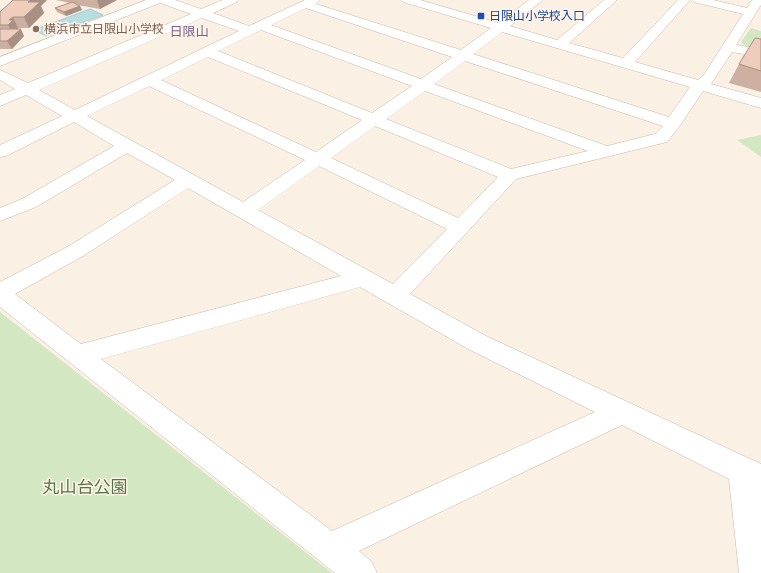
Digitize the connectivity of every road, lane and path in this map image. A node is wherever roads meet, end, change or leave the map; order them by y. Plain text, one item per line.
1 (156, 0) edge
2 (164, 0) edge
3 (233, 0) edge
4 (407, 0) edge
5 (537, 0) edge
6 (611, 0) edge
7 (684, 0) edge
8 (698, 0) edge
9 (758, 0) edge
10 (309, 2) edge
11 (749, 12) junction
12 (202, 14) junction
13 (500, 27) junction
14 (256, 28) junction
15 (559, 45) junction
16 (727, 47) junction
17 (208, 52) junction
18 (761, 52) edge
19 (464, 55) junction
20 (0, 62) edge
21 (625, 64) junction
22 (0, 74) edge
23 (149, 80) junction
24 (423, 85) junction
25 (701, 85) junction
26 (28, 89) junction
27 (0, 101) edge
28 (761, 103) edge
29 (75, 116) junction
30 (374, 119) junction
31 (673, 124) junction
32 (128, 145) junction
33 (0, 152) edge
34 (607, 152) junction
35 (318, 159) junction
36 (510, 174) junction
37 (188, 180) junction
38 (244, 211) junction
39 (0, 216) edge
40 (460, 227) junction
41 (363, 278) junction
42 (0, 292) edge
43 (0, 295) edge
44 (395, 296) junction
45 (78, 355) junction
46 (621, 414) junction
47 (752, 476) edge
48 (329, 549) junction
49 (361, 573) edge
50 (755, 573) edge

1 - 20 street
2 - 12 street
3 - 12 street
4 - 13 street
5 - 13 street
6 - 15 street
7 - 21 street
8 - 11 street
9 - 11 street
10 - 14 street
10 - 19 street
11 - 16 street
12 - 14 street
12 - 26 street
13 - 15 street
13 - 19 street
14 - 17 street
14 - 24 street
15 - 21 street
16 - 18 street
16 - 25 street
17 - 23 street
17 - 30 street
19 - 24 street
19 - 31 street
21 - 25 street
22 - 26 street
23 - 29 street
23 - 35 street
24 - 30 street
24 - 34 street
25 - 28 street
25 - 31 street
26 - 27 street
26 - 29 street
29 - 32 street
29 - 33 street
30 - 35 street
30 - 36 street
31 - 34 street
32 - 37 street
32 - 39 street
34 - 36 street
35 - 38 street
35 - 40 street
36 - 40 street
37 - 38 street
37 - 42 street
38 - 41 street
40 - 44 street
41 - 44 street
41 - 45 street
43 - 45 street
44 - 46 street
45 - 48 street
46 - 47 street
46 - 48 street
47 - 50 street
48 - 49 street

